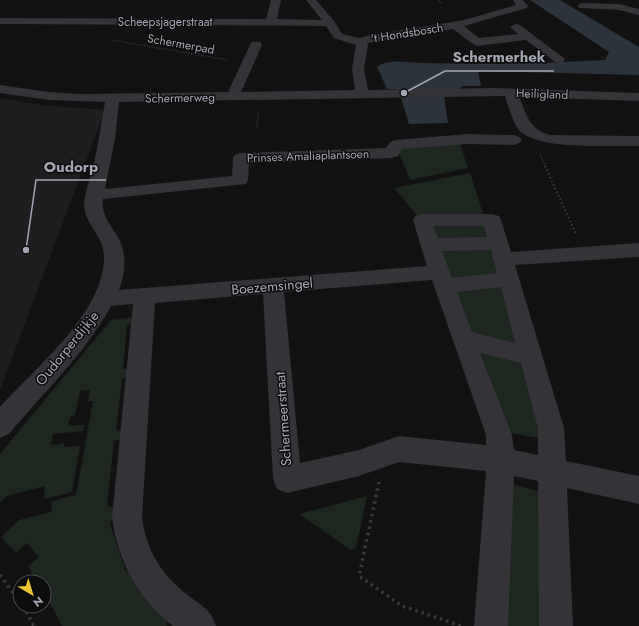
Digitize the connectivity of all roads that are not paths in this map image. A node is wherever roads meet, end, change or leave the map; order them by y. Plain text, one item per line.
1 (276, 0) edge
2 (311, 0) edge
3 (518, 0) edge
4 (583, 6) dead end
5 (639, 12) edge
6 (497, 13) junction
7 (327, 19) junction
8 (0, 21) edge
9 (270, 22) junction
10 (455, 25) junction
11 (528, 36) junction
12 (360, 42) junction
13 (256, 45) dead end
14 (559, 59) dead end
15 (0, 89) edge
16 (510, 93) junction
17 (362, 94) junction
18 (232, 97) junction
19 (639, 97) edge
20 (112, 99) junction
21 (514, 140) dead end
22 (639, 141) edge
23 (95, 195) junction
24 (430, 245) junction
25 (500, 250) junction
26 (639, 250) edge
27 (437, 277) junction
28 (273, 286) junction
29 (145, 296) junction
30 (104, 299) junction
31 (463, 338) junction
32 (530, 356) junction
33 (0, 426) edge
34 (501, 460) junction
35 (552, 470) junction
36 (639, 490) edge
37 (199, 626) edge
38 (491, 626) edge
39 (556, 626) edge

1 - 9 street
2 - 7 street
3 - 6 street, 't Hondsbosch
4 - 5 street
6 - 10 street, 't Hondsbosch
6 - 11 street
7 - 9 street, Scheepsjagerstraat
7 - 12 street
8 - 9 street, Scheepsjagerstraat
10 - 11 street, 't Hondsbosch
10 - 12 street, 't Hondsbosch
11 - 14 street
12 - 17 street
13 - 18 street
15 - 20 street, Schermerweg
16 - 17 street, Heiligland
16 - 19 street, Heiligland
16 - 22 street
17 - 18 street, Schermerweg
18 - 20 street, Schermerweg
20 - 23 street, Oudorperdijkje
21 - 23 street, Prinses Amaliaplantsoen
23 - 30 street, Oudorperdijkje
24 - 25 street
24 - 25 street
24 - 27 street
25 - 26 street
25 - 27 street, Boezemsingel
25 - 32 street
27 - 28 street, Boezemsingel
27 - 31 street
28 - 29 street, Boezemsingel
28 - 34 street, Schermeerstraat
29 - 30 street, Boezemsingel
29 - 37 street
30 - 33 street, Oudorperdijkje
31 - 32 street
31 - 34 street
32 - 35 street
34 - 35 street
34 - 38 street
35 - 36 street
35 - 39 street

